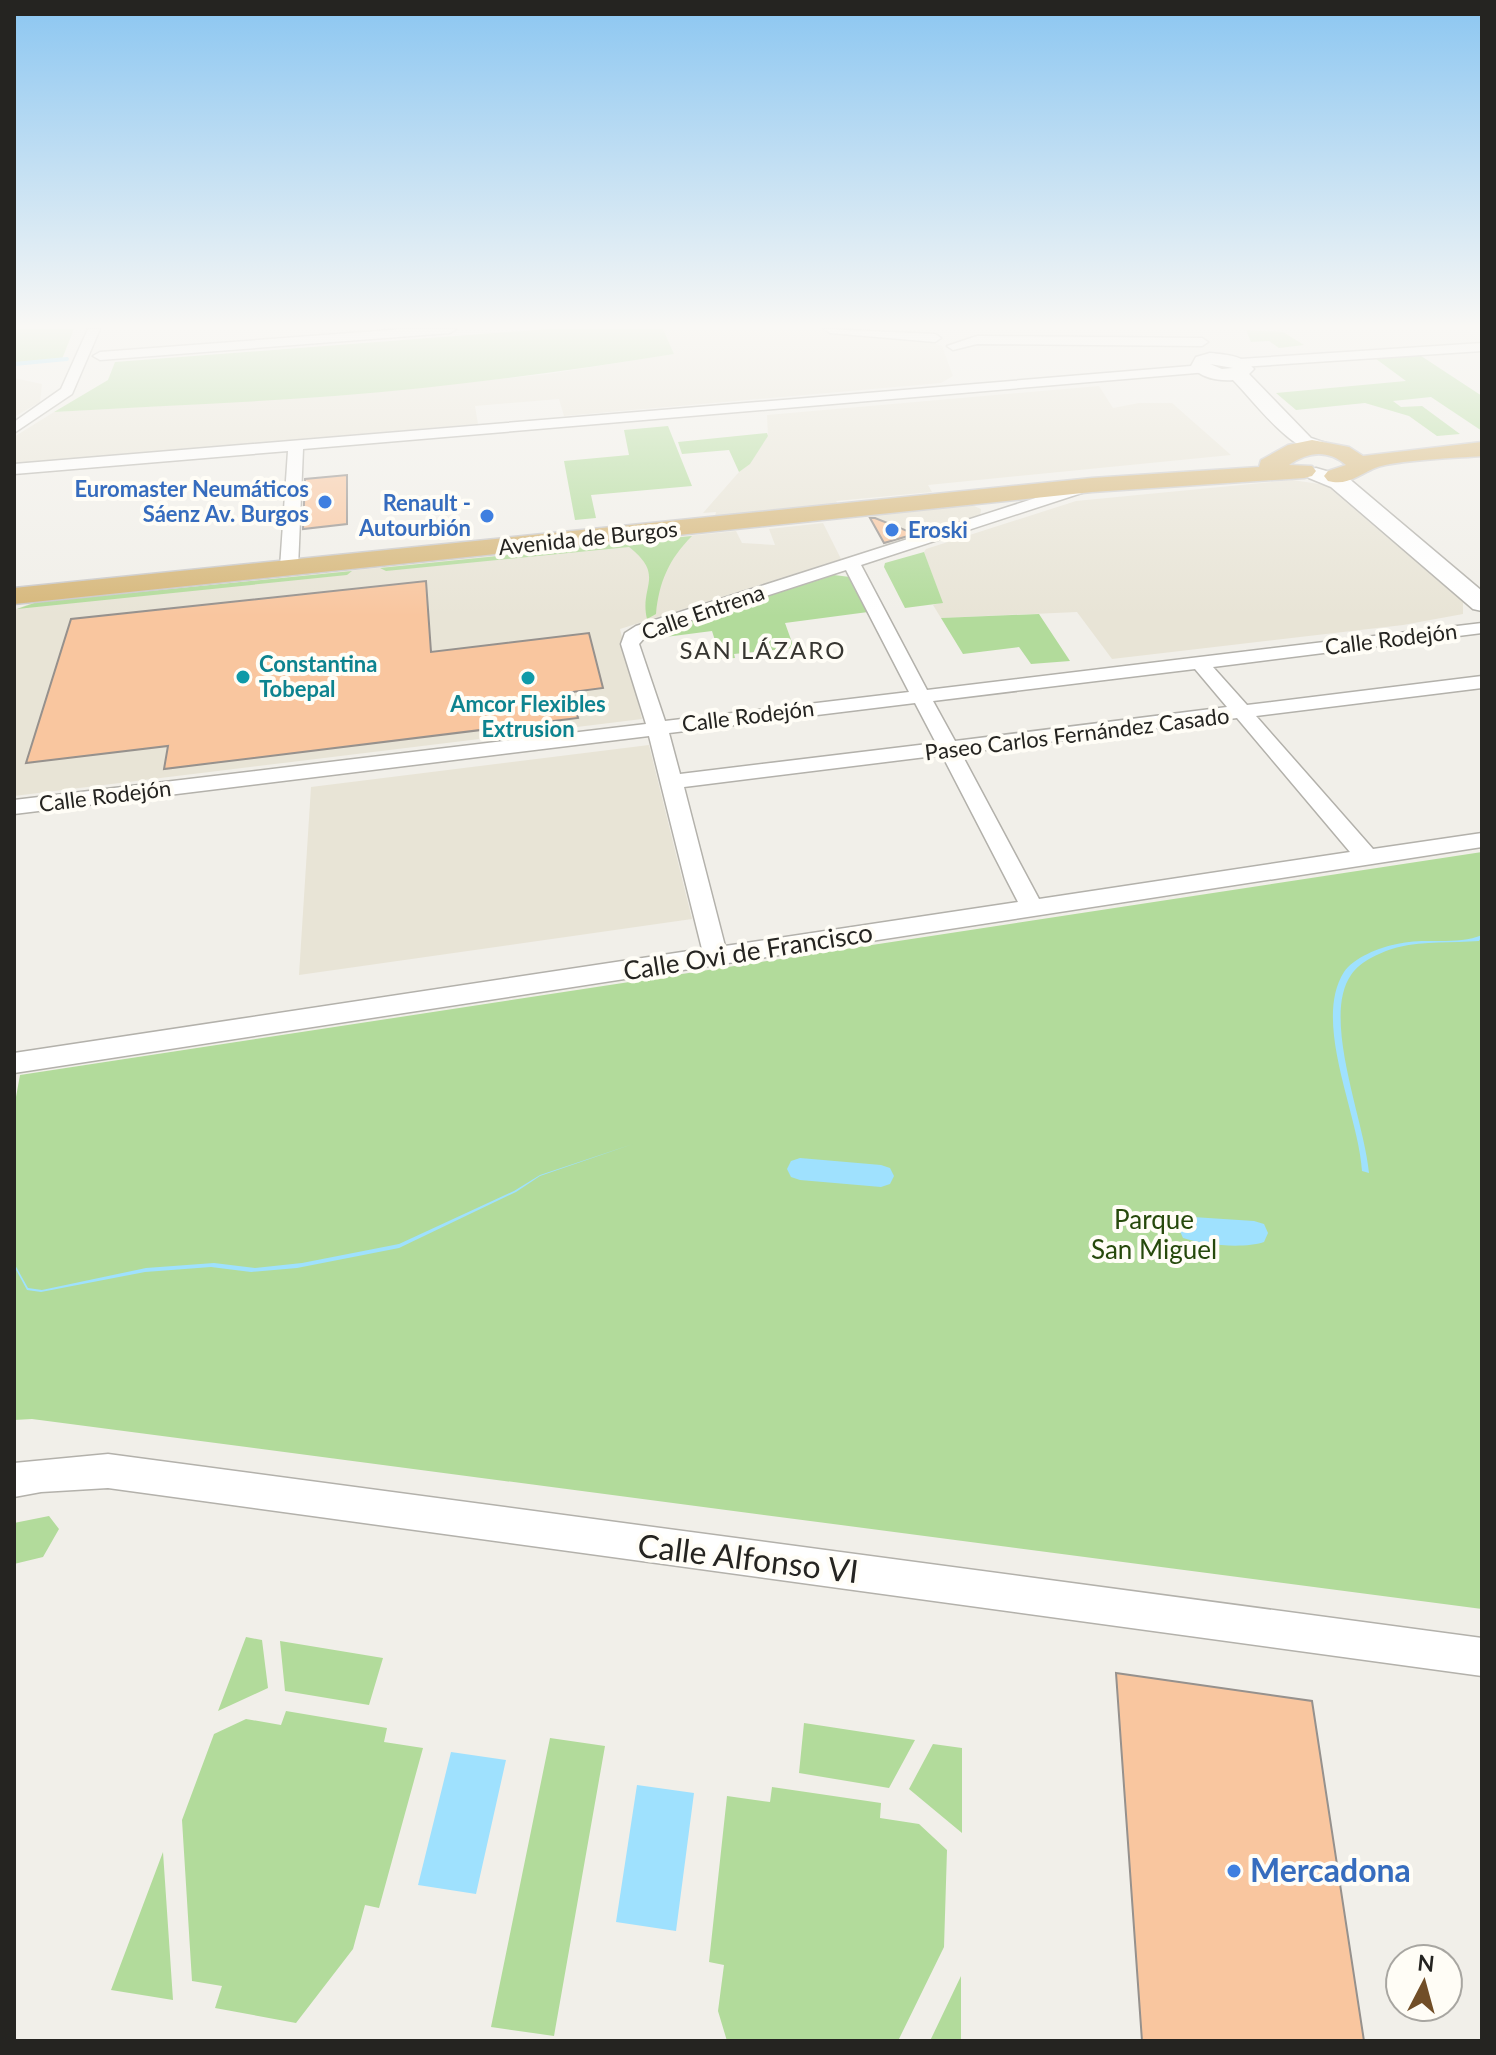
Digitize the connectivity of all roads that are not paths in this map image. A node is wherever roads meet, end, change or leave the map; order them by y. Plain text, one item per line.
1 (541, 425) edge
2 (1277, 425) edge
3 (1287, 425) edge
4 (1482, 442) edge
5 (296, 447) junction
6 (1327, 449) junction
7 (1482, 449) edge
8 (1301, 463) junction
9 (14, 469) edge
10 (1358, 469) junction
11 (1092, 485) junction
12 (851, 563) junction
13 (289, 568) junction
14 (1482, 588) edge
15 (14, 596) edge
16 (1482, 604) edge
17 (1482, 628) edge
18 (1199, 662) junction
19 (1482, 682) edge
20 (919, 695) junction
21 (1243, 713) junction
22 (656, 727) junction
23 (948, 750) junction
24 (672, 782) junction
25 (14, 807) edge
26 (1482, 840) edge
27 (1366, 856) junction
28 (1032, 907) junction
29 (716, 957) junction
30 (14, 1063) edge
31 (14, 1480) edge
32 (1482, 1657) edge

1 - 5 street
2 - 8 main road
3 - 6 main road
4 - 6 main road
5 - 9 street
5 - 13 street
6 - 8 main road
6 - 10 main road
7 - 10 main road
8 - 10 main road
8 - 11 main road, Avenida de Burgos
8 - 16 main road
10 - 14 main road
11 - 12 street, Calle Entrena
11 - 13 main road, Avenida de Burgos
12 - 20 street
12 - 22 street, Calle Entrena
13 - 15 main road, Avenida de Burgos
17 - 18 street, Calle Rodejón
18 - 20 street, Calle Rodejón
18 - 21 street
19 - 21 street, Paseo Carlos Fernández Casado
20 - 22 street, Calle Rodejón
20 - 23 street
21 - 23 street, Paseo Carlos Fernández Casado
21 - 27 street
22 - 24 street, Calle Entrena
22 - 25 street, Calle Rodejón
23 - 24 street, Paseo Carlos Fernández Casado
23 - 28 street
24 - 29 street, Calle Entrena
26 - 27 street, Calle Ovi de Francisco
27 - 28 street, Calle Ovi de Francisco
28 - 29 street, Calle Ovi de Francisco
29 - 30 street, Calle Ovi de Francisco
31 - 32 street, Calle Alfonso VI

